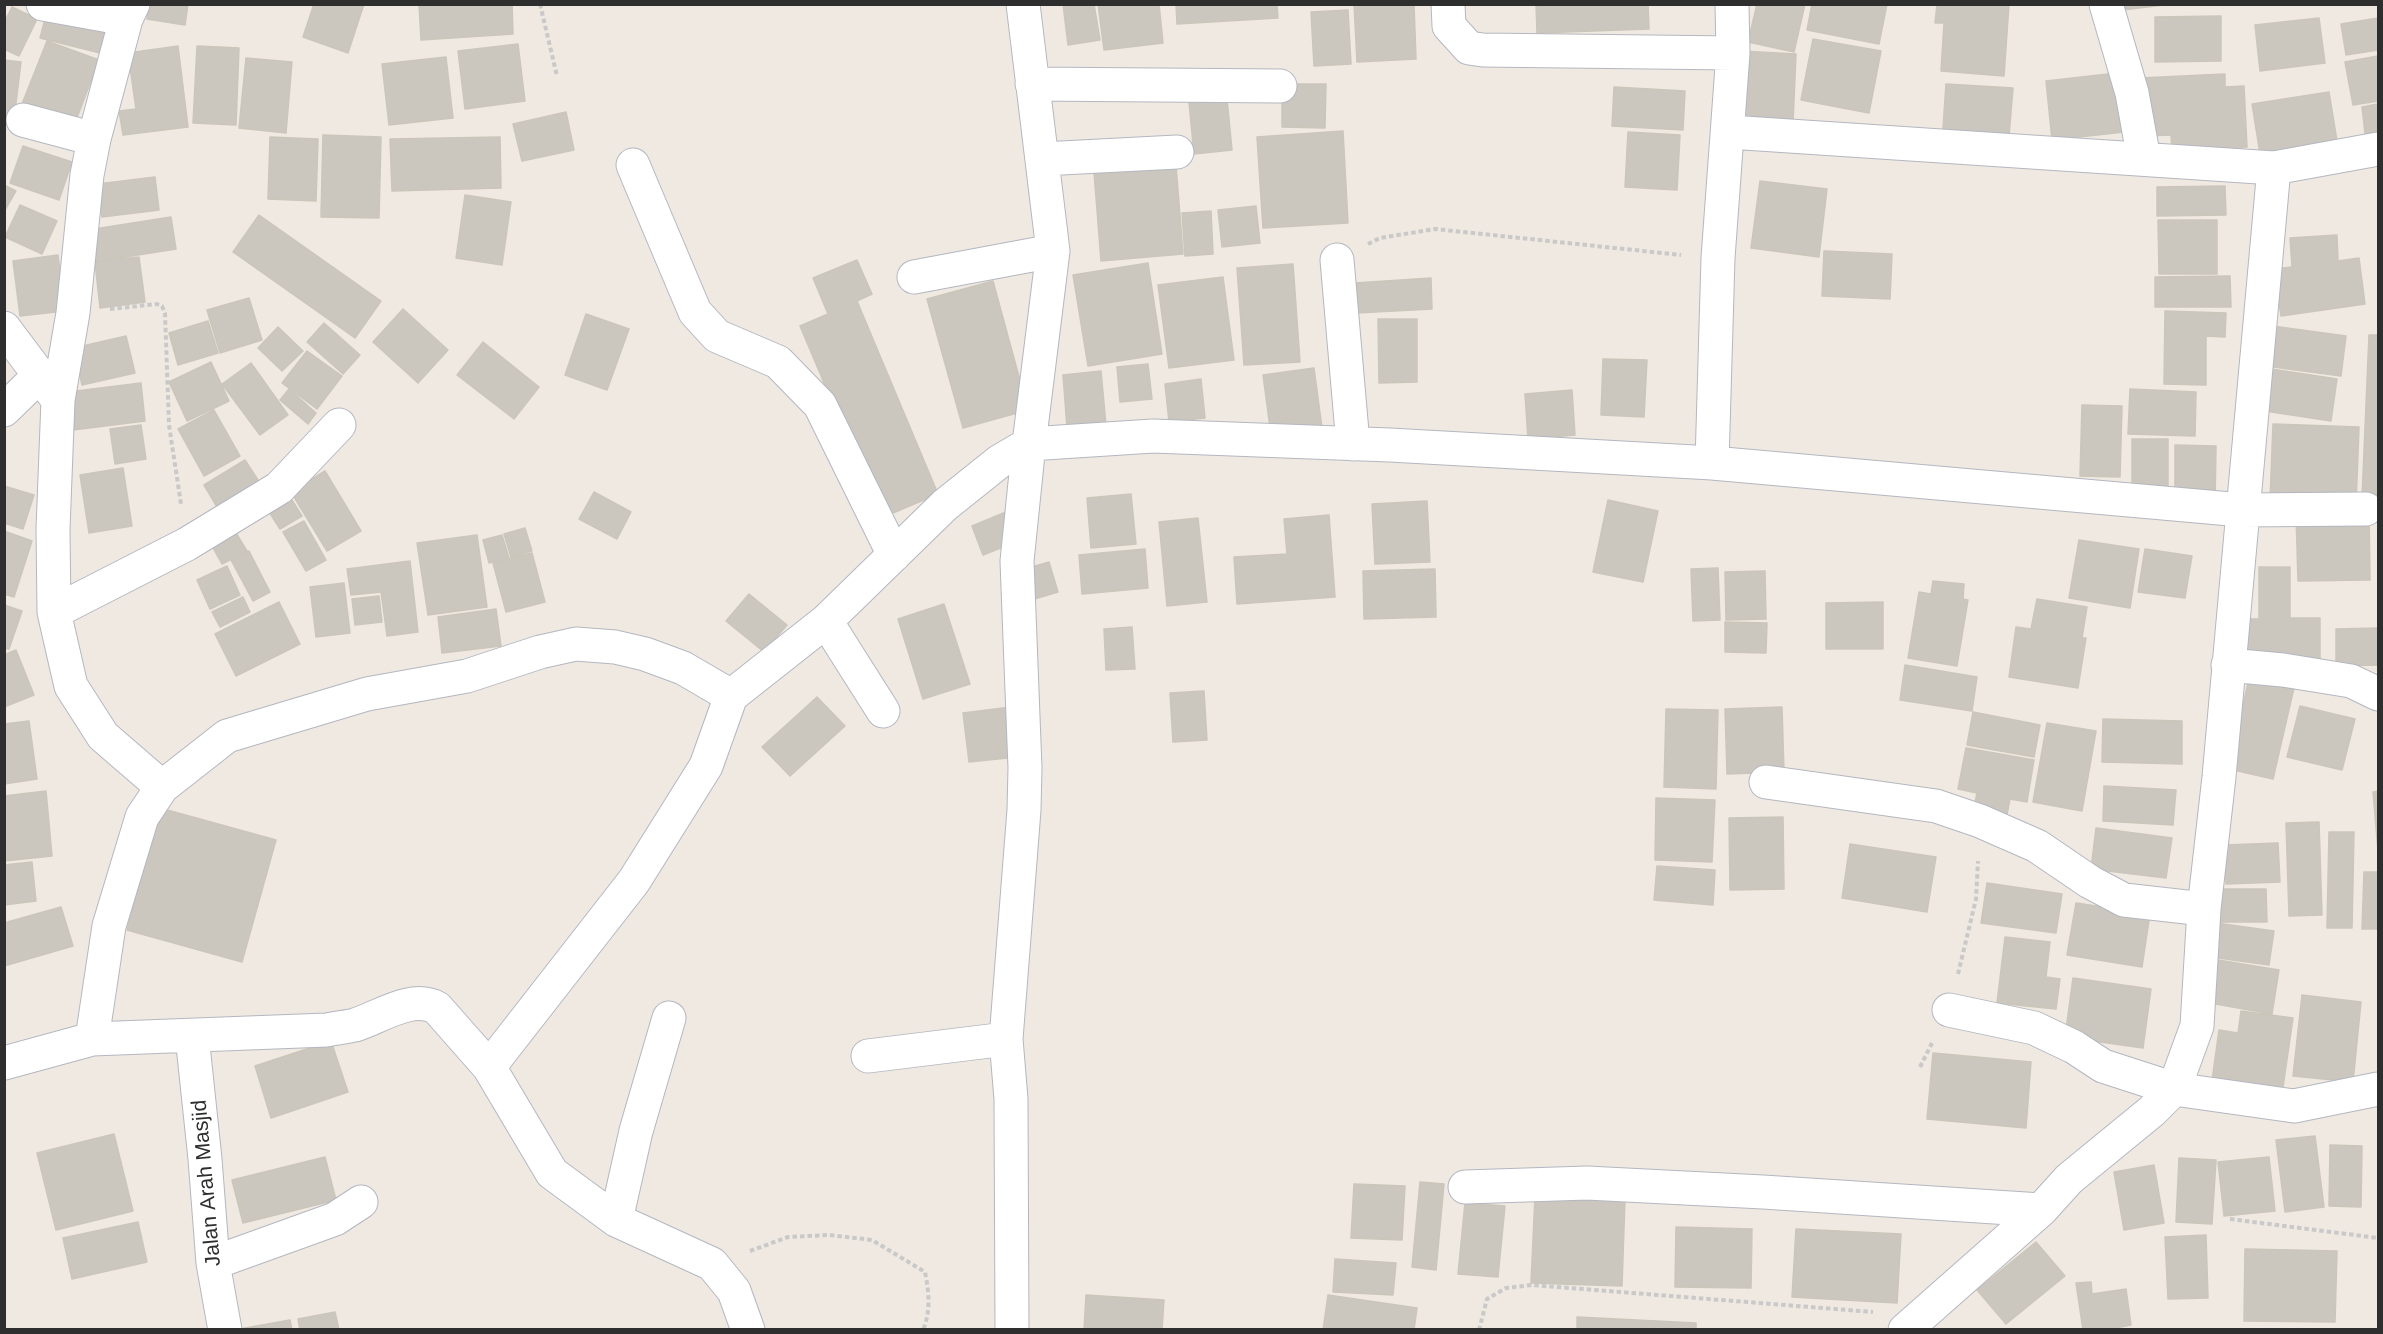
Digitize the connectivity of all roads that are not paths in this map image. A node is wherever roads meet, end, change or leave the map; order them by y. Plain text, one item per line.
1 (43, 4) edge
2 (1023, 4) edge
3 (1448, 4) edge
4 (1732, 4) edge
5 (2106, 4) edge
6 (129, 12) edge
7 (1733, 53) junction
8 (1032, 84) junction
9 (1280, 86) dead end
10 (23, 120) dead end
11 (1729, 132) junction
12 (94, 139) junction
13 (2379, 149) edge
14 (1177, 152) dead end
15 (1042, 159) junction
16 (2144, 159) junction
17 (633, 165) dead end
18 (2274, 168) junction
19 (1053, 251) junction
20 (1336, 260) road end
21 (914, 277) dead end
22 (4, 328) edge
23 (49, 387) junction
24 (4, 410) edge
25 (339, 425) dead end
26 (1029, 444) junction
27 (1353, 444) junction
28 (1712, 463) junction
29 (2366, 509) dead end
30 (2242, 510) junction
31 (894, 555) junction
32 (54, 612) junction
33 (826, 621) junction
34 (2228, 665) junction
35 (2379, 694) edge
36 (731, 696) junction
37 (883, 711) dead end
38 (1766, 782) dead end
39 (162, 787) junction
40 (2204, 909) junction
41 (1949, 1010) road end
42 (669, 1018) dead end
43 (192, 1036) junction
44 (92, 1039) junction
45 (1006, 1040) junction
46 (868, 1056) dead end
47 (4, 1063) edge
48 (489, 1067) junction
49 (2174, 1089) junction
50 (2379, 1089) edge
51 (1465, 1187) dead end
52 (361, 1203) dead end
53 (2041, 1210) junction
54 (616, 1220) junction
55 (213, 1263) junction
56 (1912, 1323) edge
57 (225, 1329) edge
58 (748, 1329) edge
59 (1012, 1329) edge

1 - 6 street
2 - 8 street
3 - 7 street
4 - 7 street
5 - 16 street
6 - 12 street
7 - 11 street
8 - 9 street
8 - 15 street
10 - 12 street
11 - 16 street
11 - 28 street
12 - 23 street
13 - 18 street
14 - 15 street
15 - 19 street
16 - 18 street
17 - 31 street
18 - 30 street
19 - 21 street
19 - 26 street
20 - 27 street
22 - 23 street
23 - 24 street
23 - 32 street
25 - 32 street
26 - 27 street
26 - 31 street
26 - 45 street
27 - 28 street
28 - 30 street
29 - 30 street
30 - 34 street
31 - 33 street
32 - 39 street
33 - 36 street
33 - 37 street
34 - 35 street
34 - 40 street
36 - 39 street
36 - 48 street
38 - 40 street
39 - 44 street
40 - 49 street
41 - 49 street
42 - 54 street
43 - 44 street
43 - 48 street
43 - 55 street, Jalan Arah Masjid
44 - 47 street
45 - 46 street
45 - 59 street
48 - 54 street
49 - 50 street
49 - 53 street
51 - 53 street
52 - 55 street
53 - 56 street
54 - 58 street
55 - 57 street, Jalan Arah Masjid

